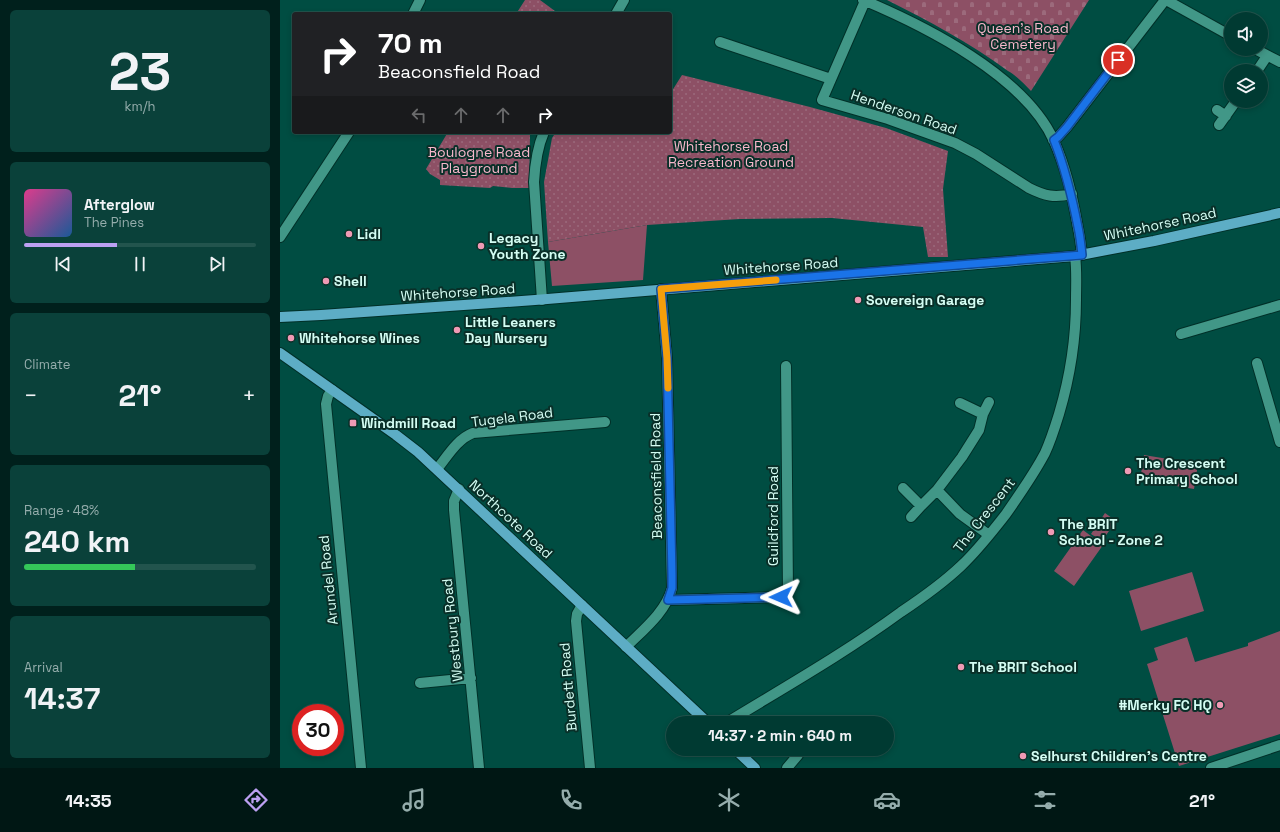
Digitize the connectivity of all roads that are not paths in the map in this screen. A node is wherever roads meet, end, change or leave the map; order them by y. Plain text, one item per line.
1 (420, 0) edge
2 (624, 0) edge
3 (1166, 0) edge
4 (864, 1) edge
5 (414, 12) edge
6 (617, 12) edge
7 (1224, 32) edge
8 (720, 42) dead end
9 (1267, 56) joint
10 (1280, 62) edge
11 (1262, 64) edge
12 (831, 79) junction
13 (1231, 108) edge
14 (1217, 110) dead end
15 (1226, 116) junction
16 (1219, 126) dead end
17 (348, 134) edge
18 (543, 134) edge
19 (1054, 140) junction
20 (1072, 194) junction
21 (1280, 213) edge
22 (280, 237) edge
23 (1079, 255) junction
24 (661, 289) junction
25 (542, 300) junction
26 (1280, 305) edge
27 (280, 317) edge
28 (1181, 334) dead end
29 (280, 353) edge
30 (1257, 363) dead end
31 (786, 366) dead end
32 (332, 390) junction
33 (989, 402) dead end
34 (960, 403) dead end
35 (983, 414) junction
36 (1277, 419) edge
37 (605, 422) dead end
38 (1280, 442) edge
39 (437, 469) junction
40 (903, 488) dead end
41 (459, 489) junction
42 (937, 490) junction
43 (921, 506) junction
44 (911, 516) dead end
45 (989, 536) junction
46 (668, 600) junction
47 (582, 605) junction
48 (626, 647) junction
49 (471, 678) junction
50 (420, 683) dead end
51 (700, 716) edge
52 (737, 716) edge
53 (1280, 745) edge
54 (742, 756) edge
55 (797, 756) edge
56 (361, 768) edge
57 (479, 768) edge
58 (590, 768) edge
59 (754, 768) edge
60 (787, 768) edge
61 (1211, 768) edge

1 - 5 street
2 - 6 street
3 - 7 street
3 - 19 street
4 - 12 street, Henderson Road
4 - 19 street, The Crescent
8 - 12 street
9 - 10 street
9 - 11 street
12 - 20 street, Henderson Road
13 - 15 street
14 - 15 street
15 - 16 street
17 - 22 street
18 - 25 street
19 - 20 street, The Crescent
20 - 23 street, The Crescent
21 - 23 main road, Whitehorse Road
23 - 24 main road, Whitehorse Road
23 - 45 street, The Crescent
24 - 25 main road, Whitehorse Road
24 - 46 street, Beaconsfield Road
25 - 27 main road, Whitehorse Road
26 - 28 street
29 - 32 main road, Northcote Road
30 - 36 street
31 - 46 street, Guildford Road
32 - 39 main road, Northcote Road
32 - 56 street, Arundel Road
33 - 35 street
34 - 35 street
35 - 42 street
36 - 38 street
37 - 39 street, Tugela Road
39 - 41 main road, Northcote Road
40 - 43 street
41 - 47 main road, Northcote Road
41 - 49 street, Westbury Road
42 - 43 street
42 - 45 street
43 - 44 street
45 - 52 street, The Crescent
46 - 48 street, Beaconsfield Road
47 - 48 main road, Northcote Road
47 - 58 street, Burdett Road
48 - 51 main road, Northcote Road
49 - 50 street
49 - 57 street, Westbury Road
53 - 61 street
54 - 59 main road
55 - 60 street

